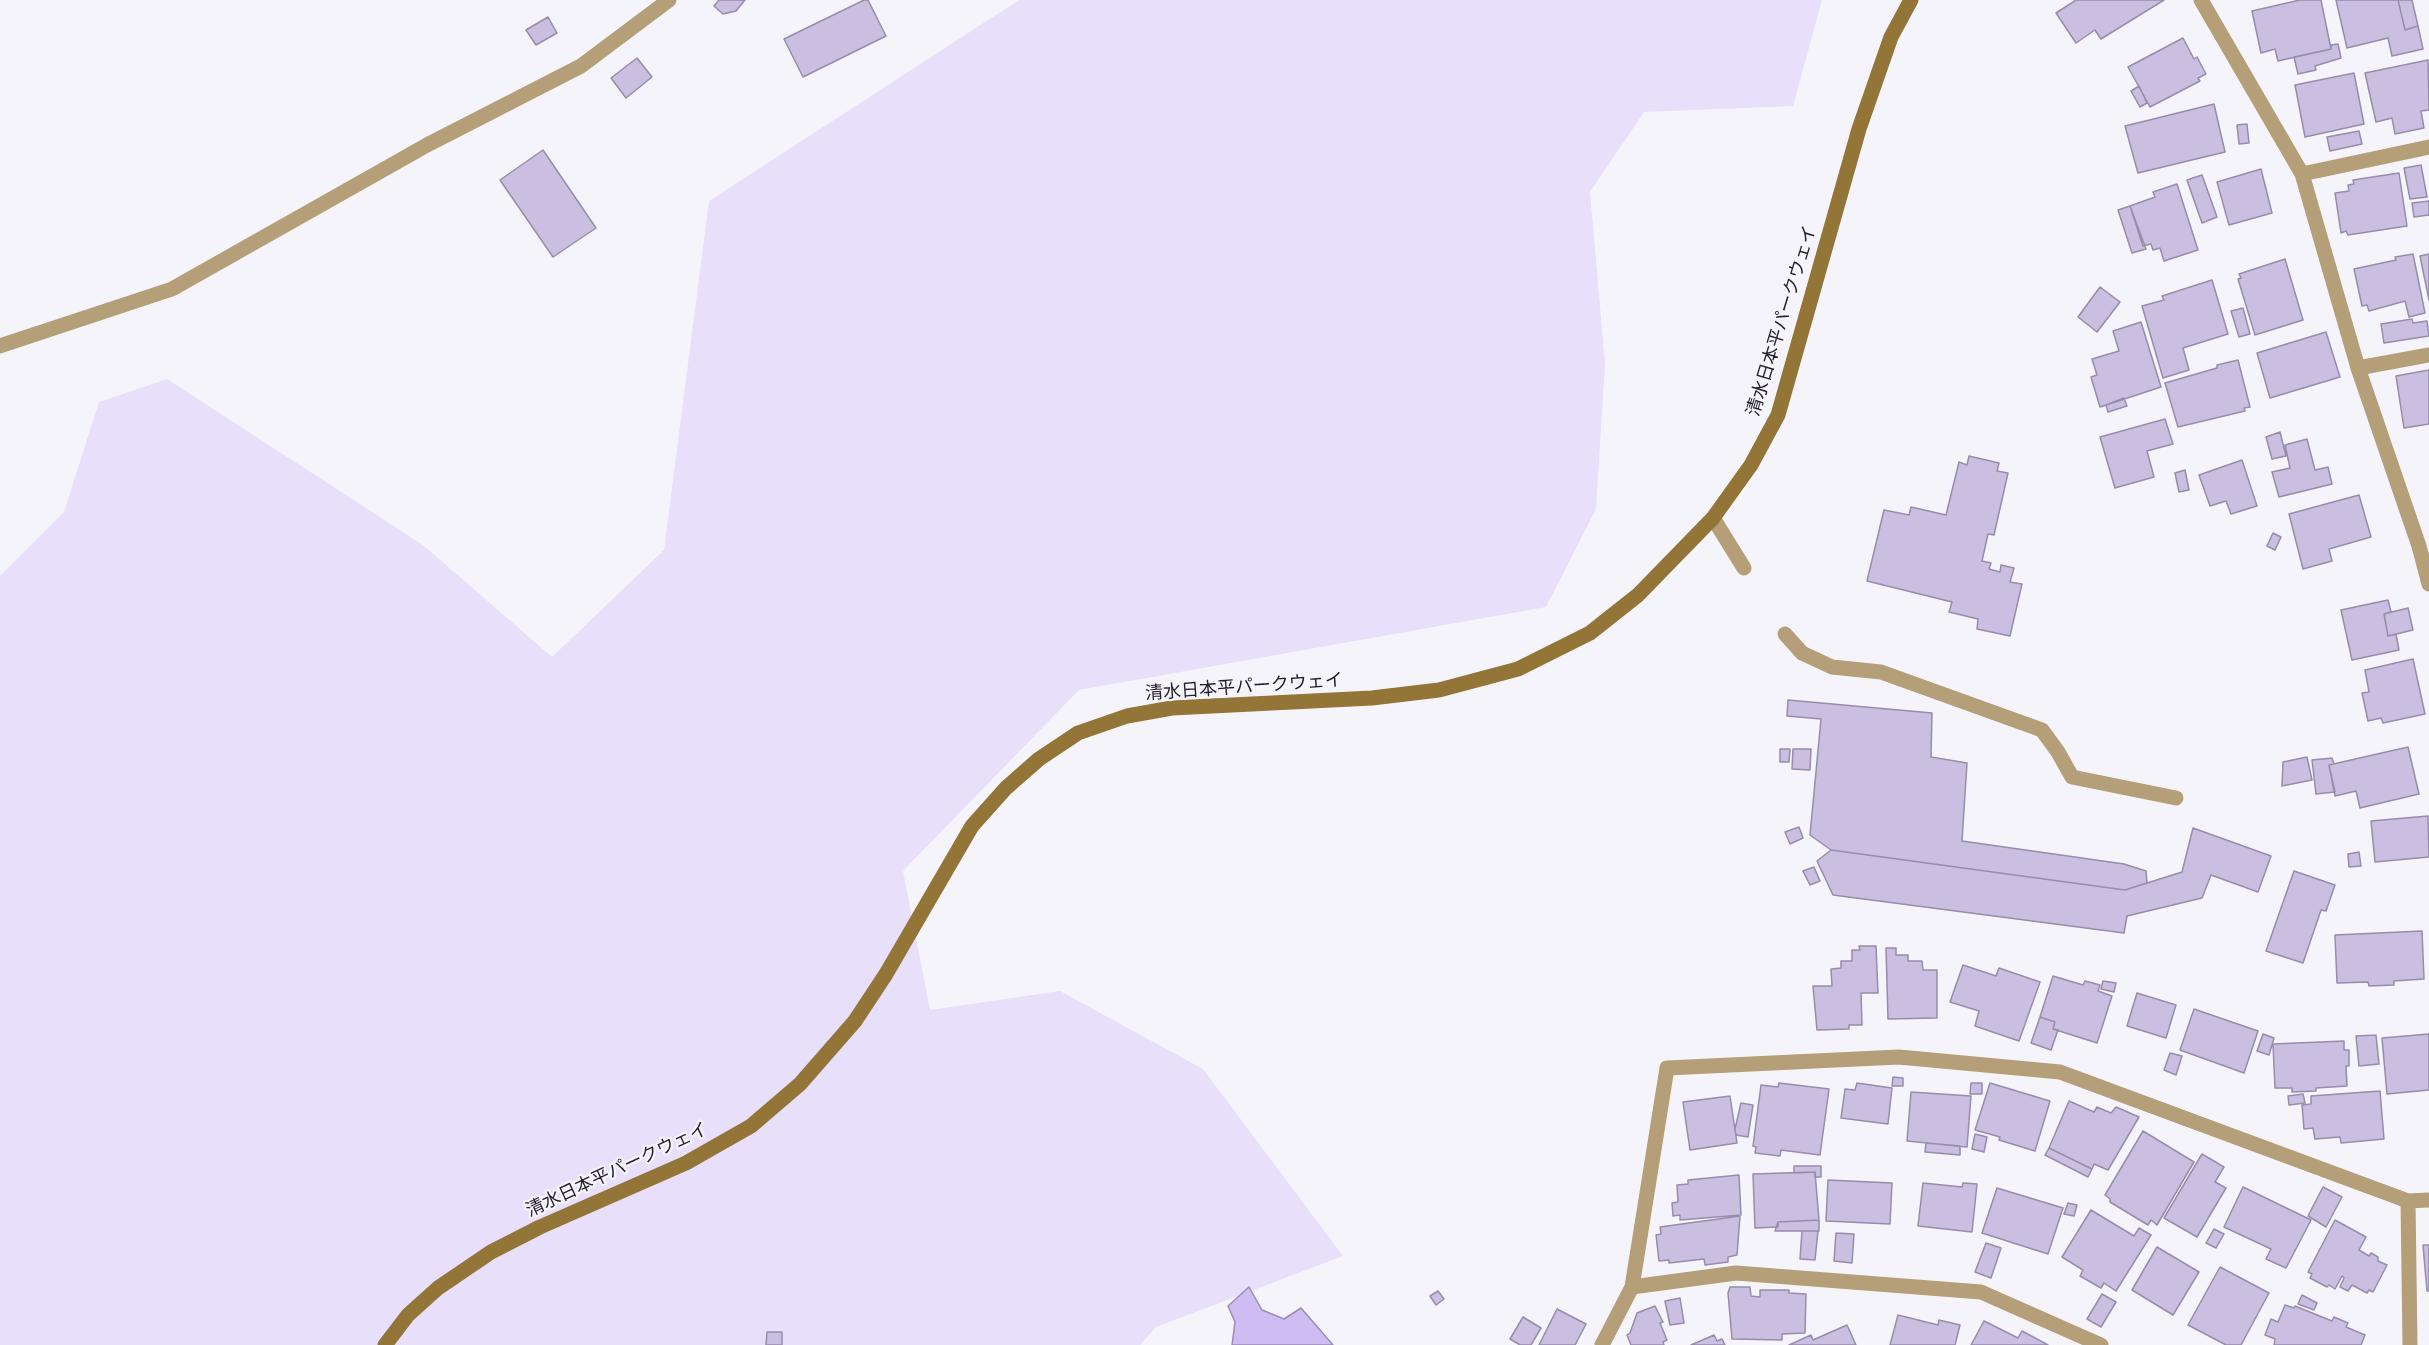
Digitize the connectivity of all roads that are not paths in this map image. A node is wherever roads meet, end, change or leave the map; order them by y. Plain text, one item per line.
1 (669, 0) edge
2 (1911, 0) edge
3 (2201, 0) edge
4 (2429, 147) edge
5 (2302, 174) junction
6 (0, 346) edge
7 (2429, 355) edge
8 (2358, 368) junction
9 (1713, 518) junction
10 (2424, 545) edge
11 (1744, 568) dead end
12 (2429, 584) edge
13 (1785, 634) dead end
14 (2176, 798) dead end
15 (2429, 1200) edge
16 (2408, 1201) junction
17 (1632, 1287) junction
18 (385, 1345) edge
19 (1602, 1345) edge
20 (2101, 1345) edge
21 (2410, 1345) edge

1 - 6 street
2 - 9 street, 清水日本平パークウェイ
3 - 5 street
4 - 5 street
5 - 8 street
7 - 8 street
8 - 10 street
9 - 11 street
9 - 18 street, 清水日本平パークウェイ
10 - 12 street
13 - 14 street
15 - 16 street
16 - 17 street
16 - 21 street
17 - 19 street
17 - 20 street

